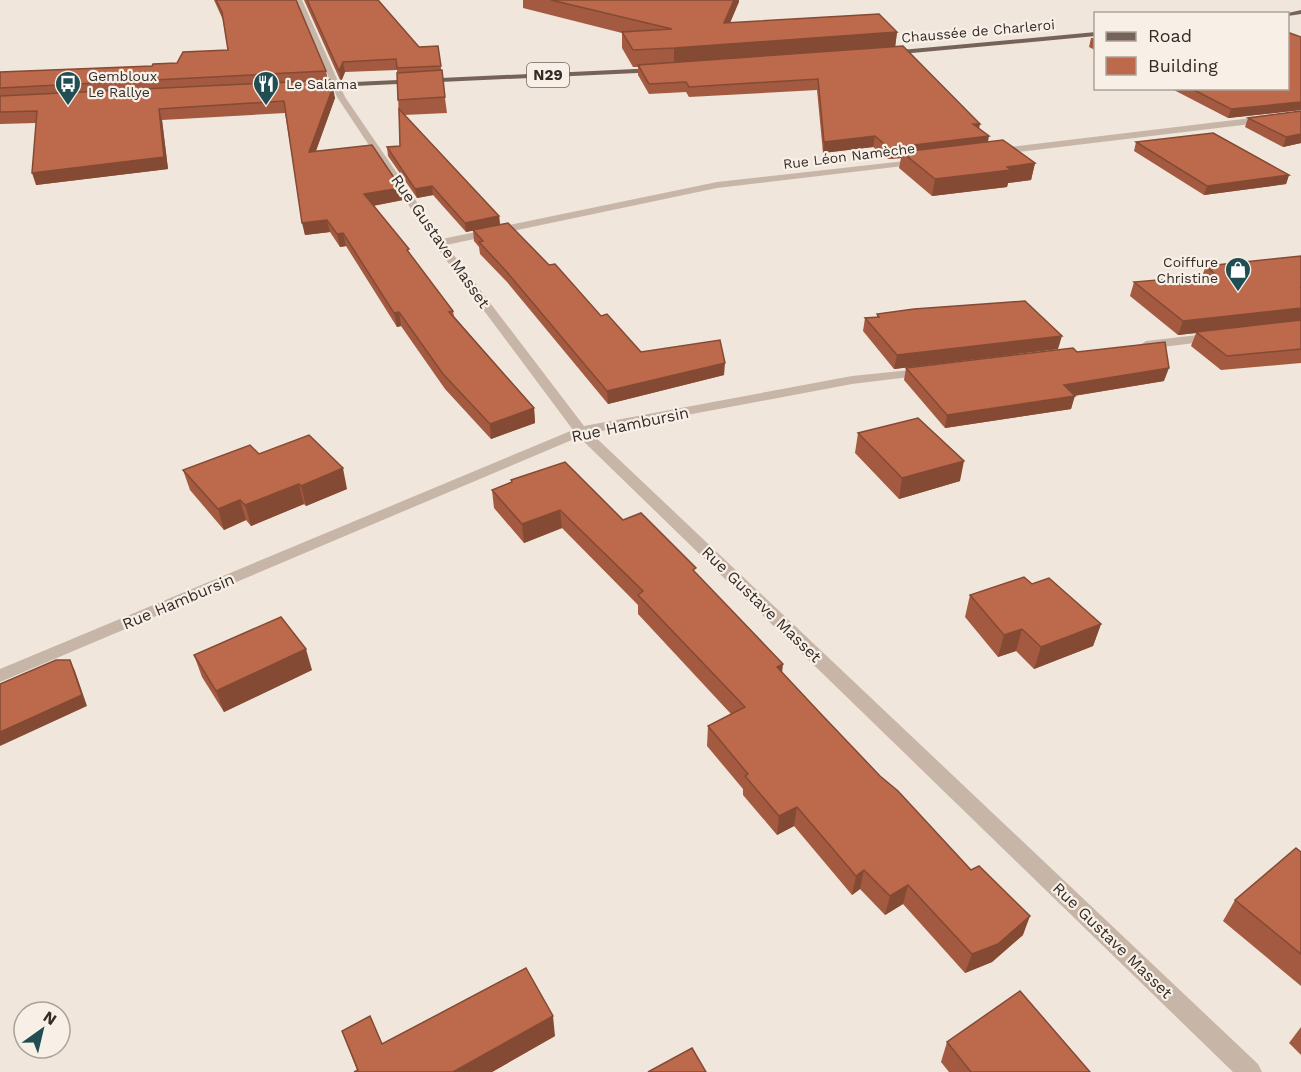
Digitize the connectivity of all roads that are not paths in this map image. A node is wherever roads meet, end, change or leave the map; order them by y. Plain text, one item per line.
1 (299, 0) edge
2 (1094, 34) edge
3 (880, 54) edge
4 (663, 69) edge
5 (334, 84) junction
6 (303, 87) edge
7 (1301, 114) edge
8 (987, 153) edge
9 (928, 160) edge
10 (440, 243) junction
11 (1230, 335) edge
12 (1136, 346) edge
13 (935, 370) edge
14 (581, 431) junction
15 (0, 676) edge
16 (1250, 1072) edge

1 - 5 street, Rue Gustave Masset
2 - 3 main road, Chaussée de Charleroi
4 - 5 main road, N29
5 - 6 main road, N29
5 - 10 street, Rue Gustave Masset
7 - 8 street
9 - 10 street, Rue Léon Namèche
10 - 14 street, Rue Gustave Masset
11 - 12 street
13 - 14 street, Rue Hambursin
14 - 15 street, Rue Hambursin
14 - 16 street, Rue Gustave Masset

